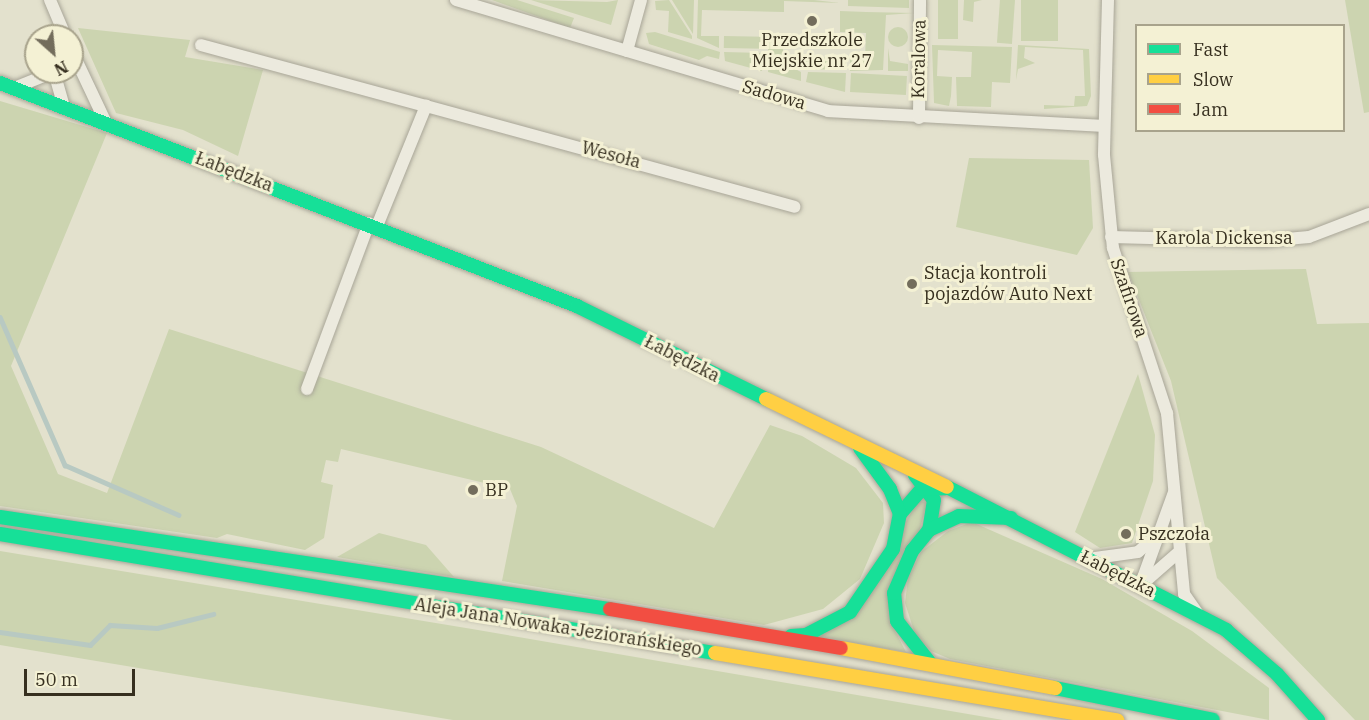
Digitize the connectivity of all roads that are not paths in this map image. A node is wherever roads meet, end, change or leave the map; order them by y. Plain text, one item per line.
1 (50, 0) edge
2 (460, 0) edge
3 (641, 0) edge
4 (920, 0) edge
5 (1108, 0) edge
6 (60, 24) edge
7 (201, 45) dead end
8 (627, 51) junction
9 (0, 83) edge
10 (84, 83) edge
11 (24, 84) edge
12 (58, 84) edge
13 (14, 88) junction
14 (87, 91) junction
15 (426, 105) junction
16 (67, 109) junction
17 (919, 118) junction
18 (106, 123) junction
19 (1104, 126) junction
20 (794, 207) dead end
21 (1369, 214) edge
22 (373, 225) junction
23 (1111, 237) junction
24 (307, 389) dead end
25 (860, 448) junction
26 (915, 475) junction
27 (945, 488) junction
28 (1176, 488) junction
29 (929, 489) junction
30 (900, 514) junction
31 (0, 517) edge
32 (1011, 518) junction
33 (929, 530) junction
34 (0, 534) edge
35 (1154, 538) junction
36 (1179, 552) junction
37 (1084, 557) junction
38 (1140, 586) junction
39 (1199, 616) junction
40 (776, 638) junction
41 (930, 663) junction
42 (1117, 720) edge
43 (1213, 720) edge
44 (1318, 720) edge

1 - 6 street
2 - 8 street, Sadowa
3 - 8 street
4 - 17 street, Koralowa
5 - 19 street, Szafirowa
7 - 15 street, Wesoła
8 - 17 street, Sadowa
9 - 13 main road, Łabędzka
10 - 14 street
11 - 13 street
12 - 16 street
13 - 16 main road, Łabędzka
14 - 16 street
14 - 18 street
15 - 20 street, Wesoła
15 - 22 street
16 - 18 main road, Łabędzka
17 - 19 street, Sadowa
18 - 22 main road, Łabędzka
19 - 23 street, Szafirowa
21 - 23 street, Karola Dickensa
22 - 24 street
22 - 25 main road, Łabędzka
23 - 28 street, Szafirowa
25 - 26 main road, Łabędzka
25 - 30 main road
26 - 27 main road, Łabędzka
26 - 29 main road
27 - 29 main road
27 - 32 main road, Łabędzka
28 - 35 street
28 - 36 street, Szafirowa
29 - 30 main road
29 - 33 main road
30 - 40 main road
31 - 40 main road
32 - 33 main road
32 - 37 main road, Łabędzka
33 - 41 main road
34 - 42 main road, Aleja Jana Nowaka-Jeziorańskiego
35 - 37 street
35 - 38 street
36 - 38 street
36 - 39 street, Szafirowa
37 - 38 main road, Łabędzka
38 - 39 main road, Łabędzka
39 - 44 main road, Łabędzka
40 - 41 main road
41 - 43 main road

